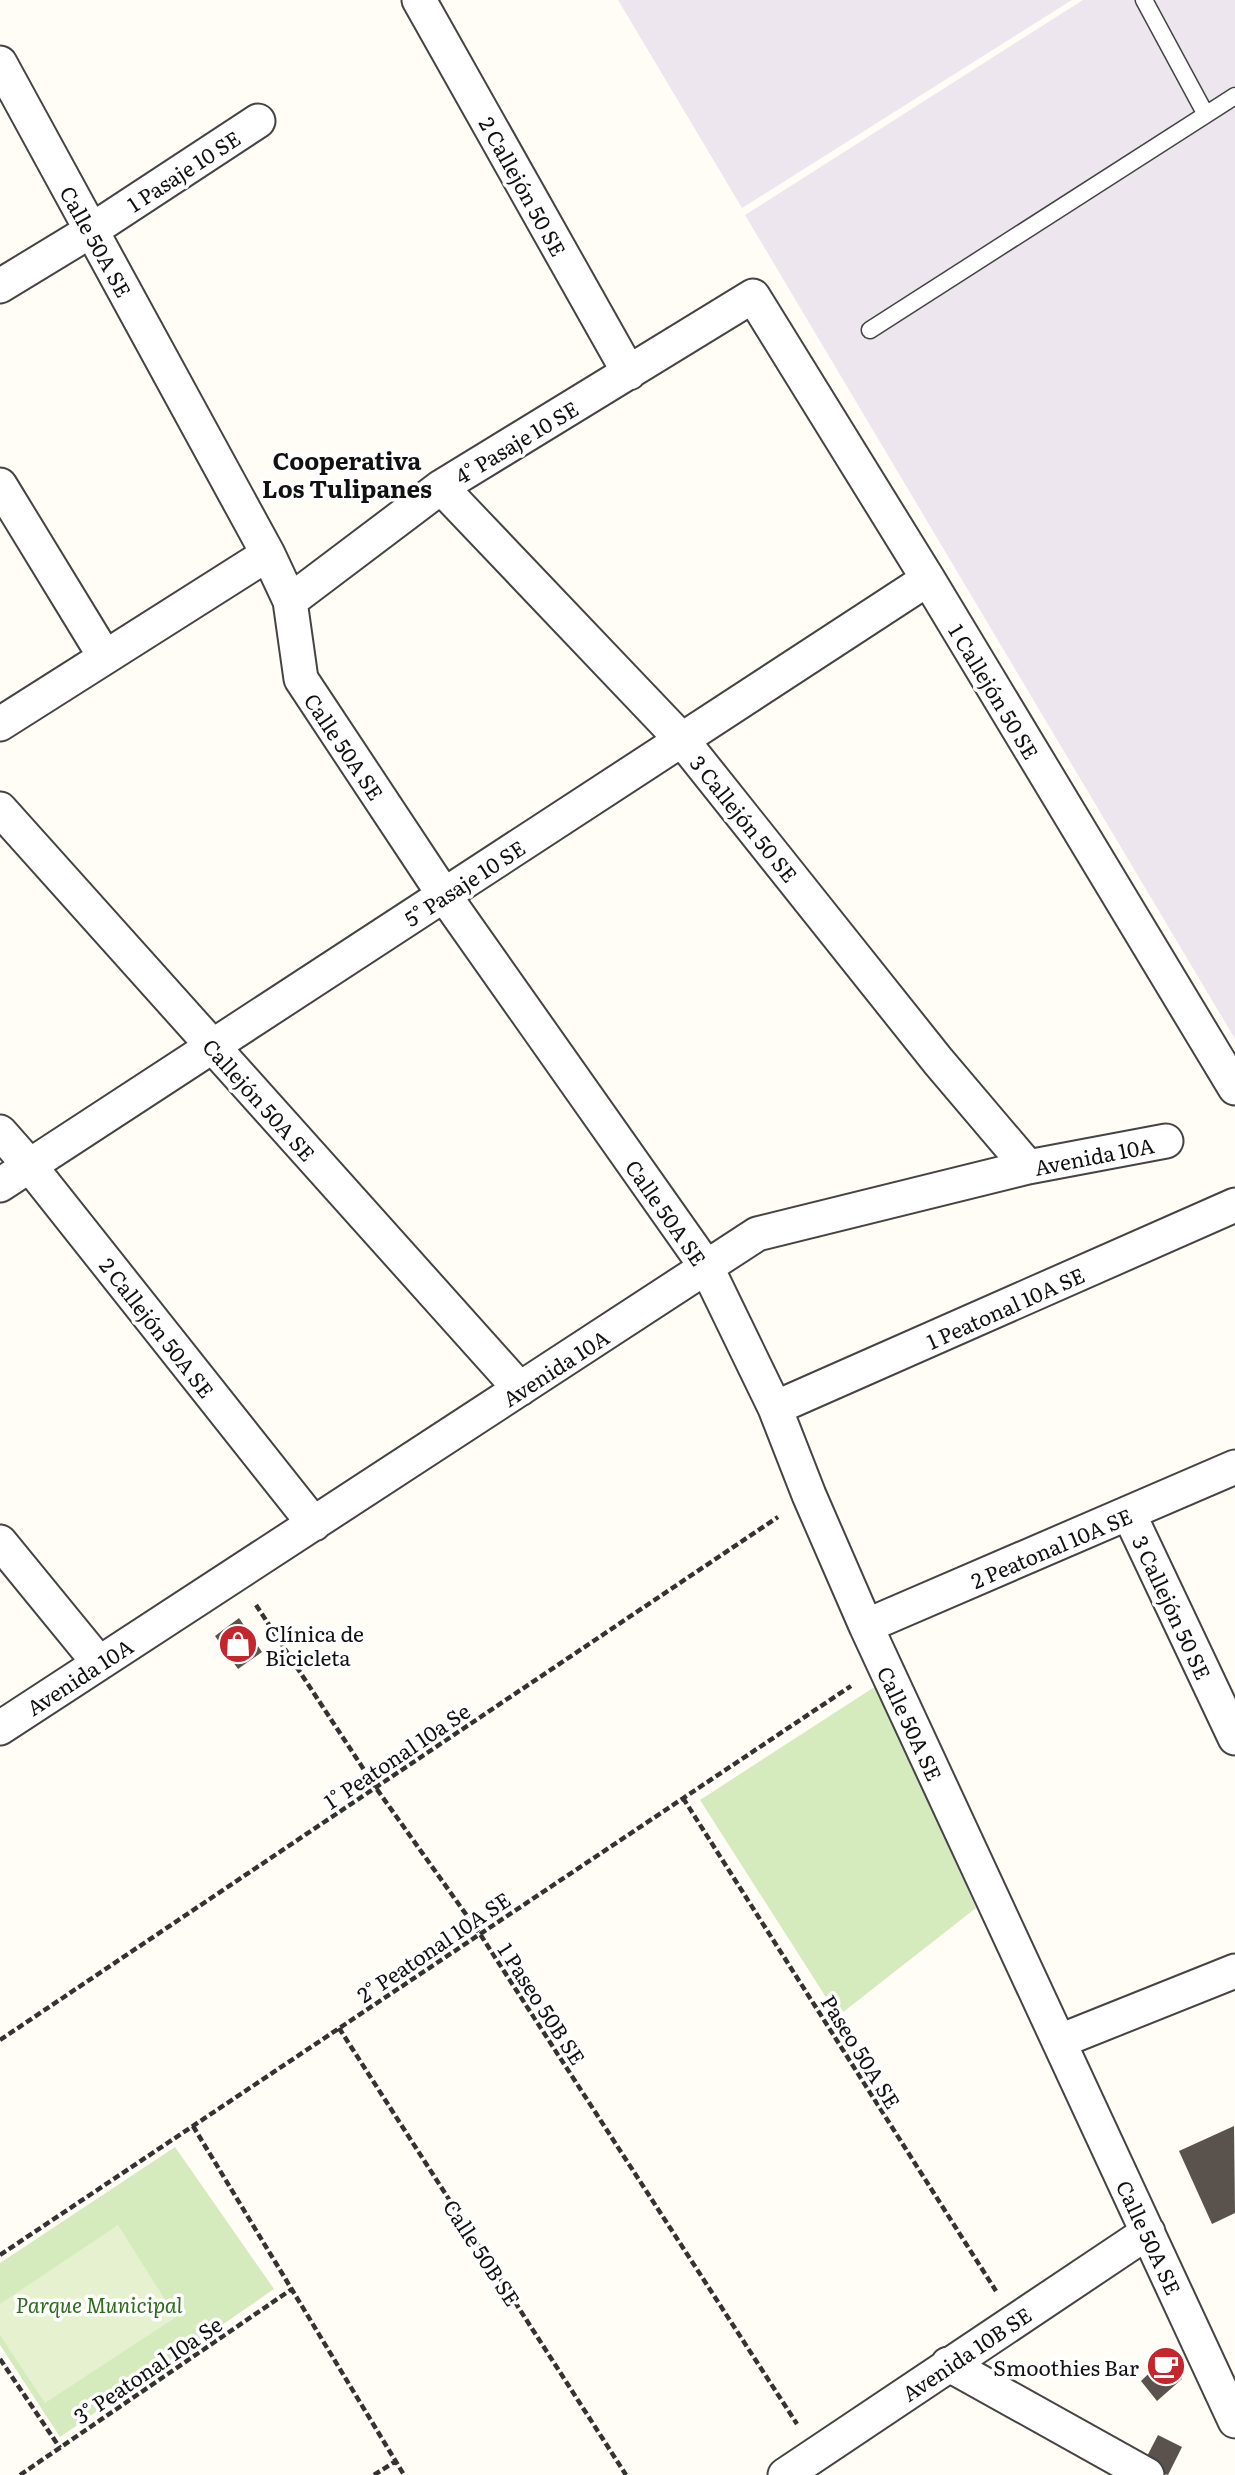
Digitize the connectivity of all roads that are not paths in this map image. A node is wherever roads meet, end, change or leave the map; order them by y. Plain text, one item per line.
1 (419, 0) edge
2 (1144, 0) edge
3 (0, 63) edge
4 (1235, 96) edge
5 (1205, 113) junction
6 (258, 121) dead end
7 (92, 230) junction
8 (0, 286) edge
9 (753, 296) joint
10 (870, 330) dead end
11 (629, 373) junction
12 (0, 485) edge
13 (441, 487) junction
14 (268, 554) junction
15 (928, 579) junction
16 (290, 601) junction
17 (105, 657) junction
18 (0, 724) edge
19 (681, 740) junction
20 (0, 809) edge
21 (444, 895) junction
22 (212, 1046) junction
23 (1235, 1087) edge
24 (0, 1132) edge
25 (1166, 1140) dead end
26 (30, 1166) junction
27 (1028, 1167) junction
28 (0, 1185) edge
29 (1235, 1205) edge
30 (707, 1268) junction
31 (520, 1389) junction
32 (775, 1408) junction
33 (1235, 1467) edge
34 (1129, 1514) junction
35 (314, 1524) junction
36 (0, 1542) edge
37 (866, 1626) junction
38 (99, 1663) junction
39 (1231, 1718) edge
40 (0, 1728) edge
41 (1235, 1971) edge
42 (1060, 2041) junction
43 (1148, 2232) junction
44 (948, 2364) junction
45 (1235, 2421) edge
46 (785, 2475) edge
47 (1147, 2475) edge

1 - 11 street, 2 Callejón 50 SE
2 - 5 lane
3 - 7 street, Calle 50A SE
4 - 5 lane
5 - 10 lane
6 - 7 street, 1 Pasaje 10 SE
7 - 8 street, 1 Pasaje 10 SE
7 - 14 street, Calle 50A SE
9 - 11 street, 4° Pasaje 10 SE
9 - 15 street, 1 Callejón 50 SE
11 - 13 street, 4° Pasaje 10 SE
12 - 17 street
13 - 16 street, 4° Pasaje 10 SE
13 - 19 street, 3 Callejón 50 SE
14 - 16 street, Calle 50A SE
14 - 17 street
15 - 19 street, 5° Pasaje 10 SE
15 - 23 street, 1 Callejón 50 SE
16 - 21 street, Calle 50A SE
17 - 18 street
19 - 21 street, 5° Pasaje 10 SE
19 - 27 street, 3 Callejón 50 SE
20 - 22 street, Callejón 50A SE
21 - 22 street, 5° Pasaje 10 SE
21 - 30 street, Calle 50A SE
22 - 26 street, 5° Pasaje 10 SE
22 - 31 street, Callejón 50A SE
24 - 26 street, 2 Callejón 50A SE
25 - 27 street, Avenida 10A
26 - 28 street, 5° Pasaje 10 SE
26 - 35 street, 2 Callejón 50A SE
27 - 30 street, Avenida 10A
29 - 32 street, 1 Peatonal 10A SE
30 - 31 street, Avenida 10A
30 - 32 street, Calle 50A SE
31 - 35 street, Avenida 10A
32 - 37 street, Calle 50A SE
33 - 34 street, 2 Peatonal 10A SE
34 - 37 street, 2 Peatonal 10A SE
34 - 39 street, 3 Callejón 50 SE
35 - 38 street, Avenida 10A
36 - 38 street
37 - 42 street, Calle 50A SE
38 - 40 street, Avenida 10A
41 - 42 street
42 - 43 street, Calle 50A SE
43 - 44 street, Avenida 10B SE
43 - 45 street, Calle 50A SE
44 - 46 street, Avenida 10B SE
44 - 47 street

